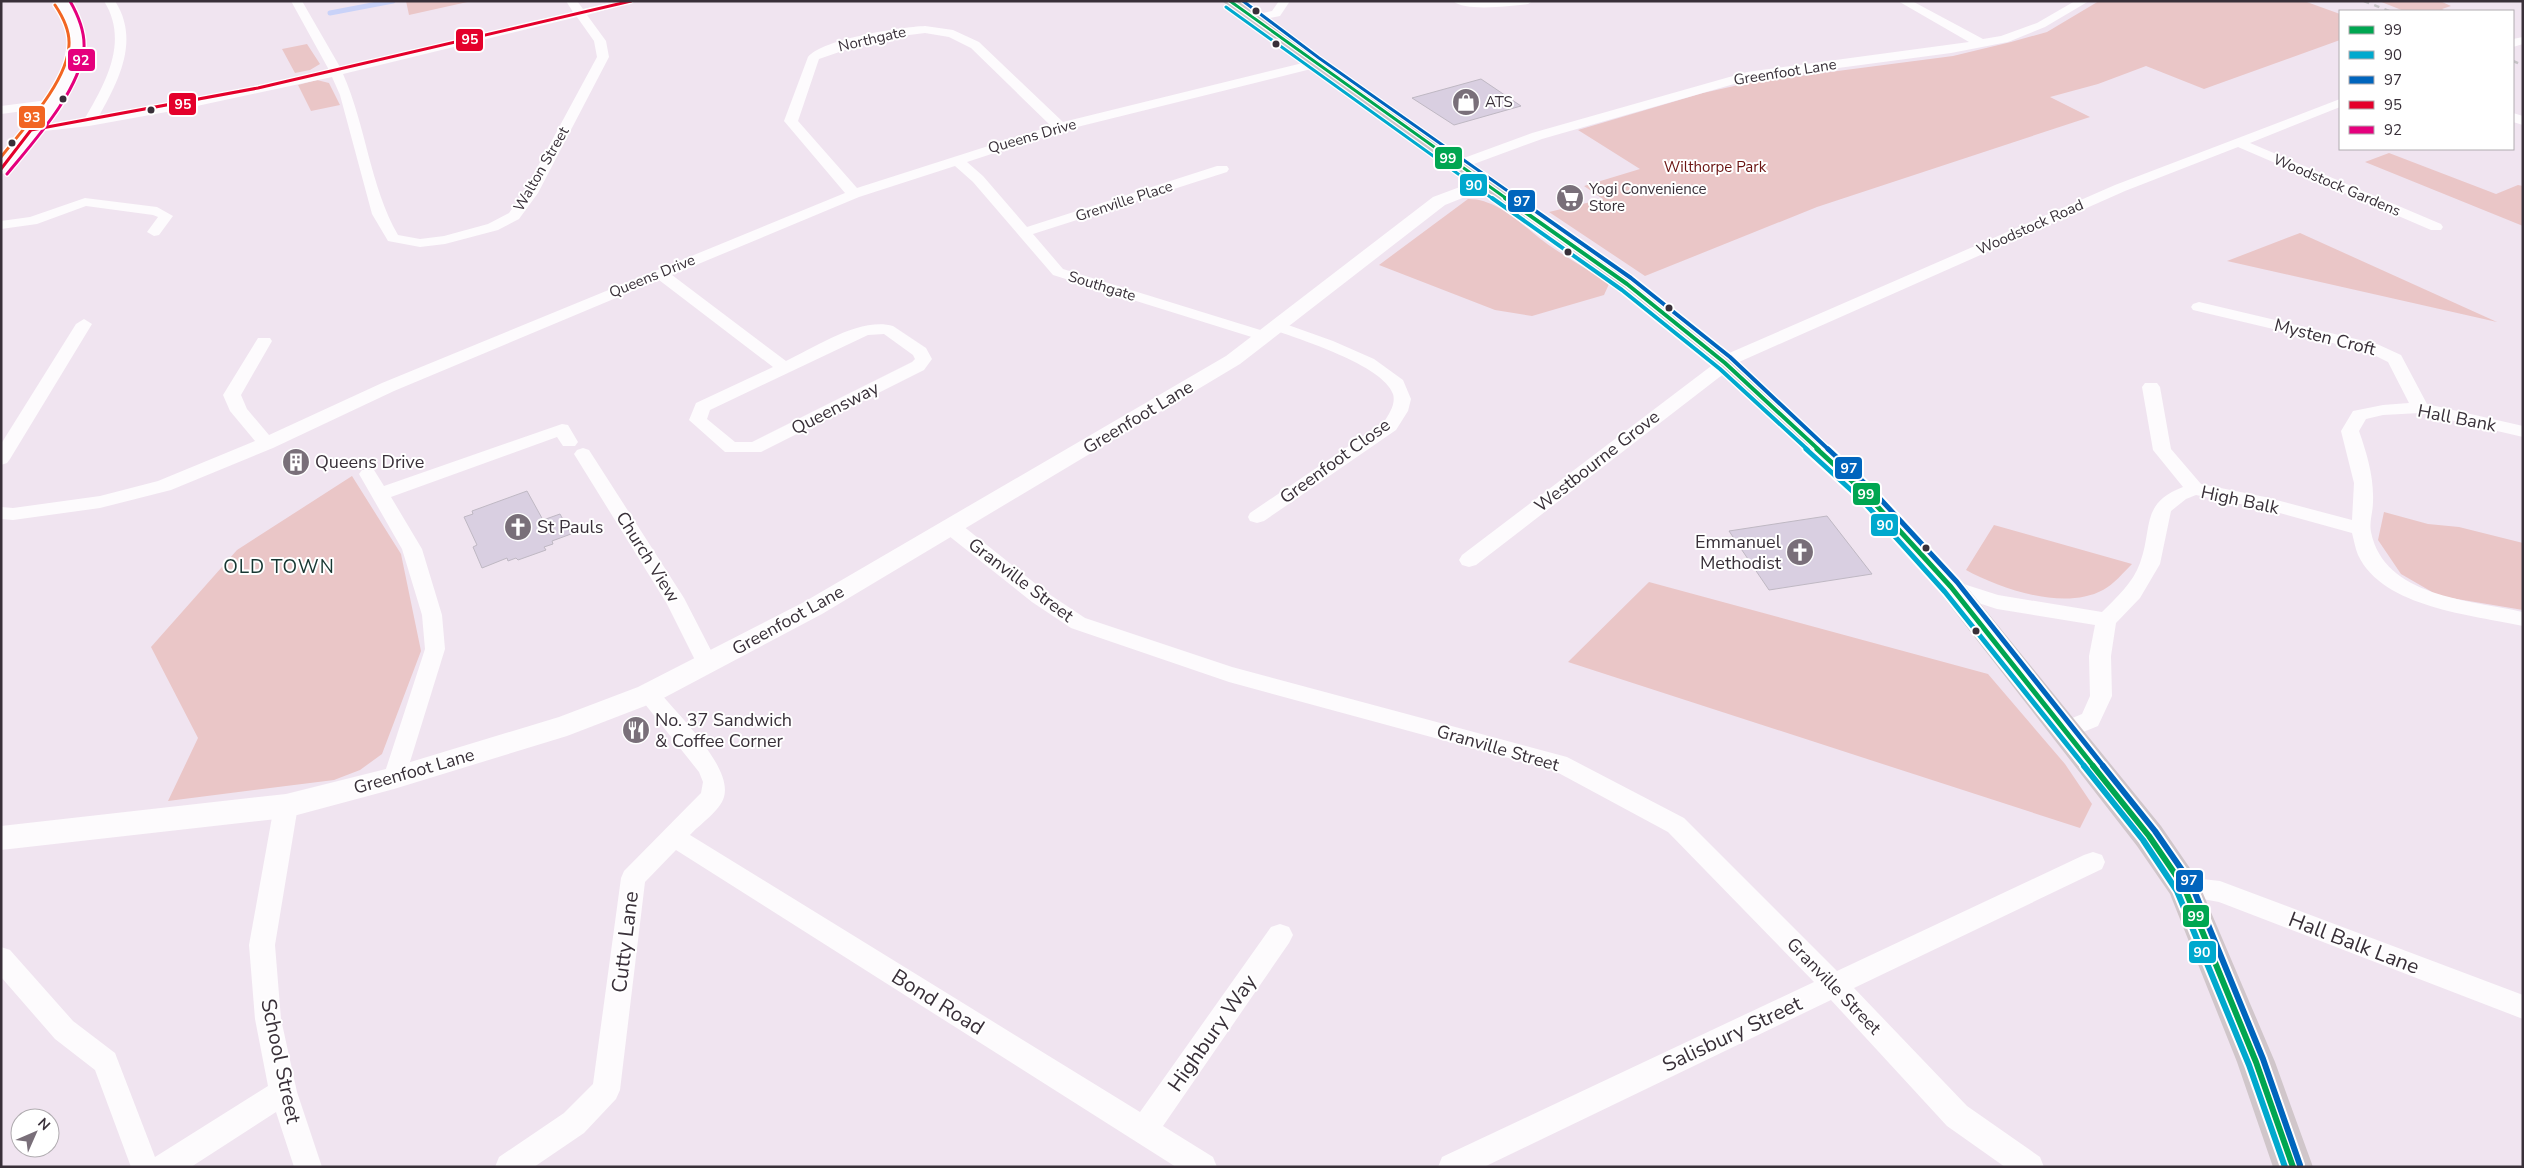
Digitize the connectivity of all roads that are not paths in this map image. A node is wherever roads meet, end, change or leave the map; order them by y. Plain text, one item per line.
1 (61, 1) edge
2 (109, 1) edge
3 (296, 1) edge
4 (571, 1) edge
5 (632, 1) edge
6 (1230, 1) edge
7 (1285, 1) edge
8 (1458, 1) edge
9 (1528, 1) edge
10 (1903, 1) edge
11 (2084, 1) edge
12 (580, 13) junction
13 (1254, 18) junction
14 (1982, 44) junction
15 (1315, 64) junction
16 (335, 70) junction
17 (2339, 103) edge
18 (48, 104) junction
19 (1, 110) edge
20 (89, 122) junction
21 (1060, 127) junction
22 (31, 130) junction
23 (2238, 143) junction
24 (956, 159) junction
25 (1458, 165) junction
26 (1, 169) edge
27 (1222, 170) dead end
28 (1484, 183) junction
29 (854, 194) junction
30 (1, 225) edge
31 (2436, 227) dead end
32 (154, 232) dead end
33 (1025, 232) junction
34 (659, 273) junction
35 (2199, 307) dead end
36 (84, 324) dead end
37 (1271, 331) junction
38 (264, 341) dead end
39 (1724, 363) junction
40 (785, 368) junction
41 (2151, 387) dead end
42 (2420, 408) junction
43 (2523, 432) edge
44 (267, 444) junction
45 (1, 458) edge
46 (368, 474) dead end
47 (2195, 489) junction
48 (380, 494) junction
49 (1, 513) edge
50 (1257, 517) dead end
51 (951, 527) junction
52 (2361, 530) junction
53 (1469, 560) dead end
54 (1951, 587) junction
55 (2523, 619) edge
56 (2106, 620) junction
57 (707, 664) junction
58 (648, 694) junction
59 (2066, 730) junction
60 (394, 778) junction
61 (286, 806) junction
62 (673, 836) junction
63 (1, 838) edge
64 (2093, 862) dead end
65 (2184, 887) junction
66 (1280, 935) dead end
67 (1, 958) edge
68 (1834, 985) junction
69 (2523, 1007) edge
70 (284, 1092) junction
71 (1144, 1130) junction
72 (523, 1164) edge
73 (145, 1167) edge
74 (165, 1167) edge
75 (308, 1167) edge
76 (1203, 1167) edge
77 (1452, 1167) edge
78 (2030, 1167) edge
79 (2293, 1167) edge

1 - 18 street
2 - 20 street
3 - 16 street, Walton Street
4 - 12 street, Walton Street
5 - 12 street
6 - 13 highway
7 - 13 street
8 - 9 street
10 - 14 street
11 - 14 street, Greenfoot Lane
12 - 16 street
12 - 16 street, Walton Street
13 - 15 highway
14 - 25 street, Greenfoot Lane
15 - 21 street, Queens Drive
15 - 25 highway
16 - 20 street
17 - 23 street, Woodstock Road
18 - 19 street
18 - 22 street
20 - 22 street
21 - 24 street, Queens Drive
21 - 29 street, Northgate
22 - 26 street
23 - 31 street, Woodstock Gardens
23 - 39 street, Woodstock Road
24 - 29 street, Queens Drive
24 - 33 street, Southgate
25 - 28 highway
27 - 33 street, Grenville Place
28 - 37 street, Greenfoot Lane
28 - 39 highway
29 - 34 street, Queens Drive
30 - 32 street
33 - 37 street, Southgate
34 - 40 street
34 - 44 street, Queens Drive
35 - 42 street, Mysten Croft
36 - 45 street
37 - 50 street, Greenfoot Close
37 - 51 street, Greenfoot Lane
38 - 44 street
39 - 53 street, Westbourne Grove
39 - 54 highway
40 - 40 street, Queensway
41 - 47 street
42 - 43 street, Hall Bank
42 - 52 street, Hall Bank
44 - 49 street, Queens Drive
46 - 48 street
47 - 52 street, High Balk
47 - 56 street, High Balk
48 - 57 street, Church View
48 - 60 street
51 - 57 street, Greenfoot Lane
51 - 68 street, Granville Street
52 - 55 street
54 - 56 street
54 - 59 highway
56 - 59 street
57 - 58 street, Greenfoot Lane
58 - 60 street, Greenfoot Lane
58 - 62 street, Cutty Lane
59 - 65 highway
60 - 61 street, Greenfoot Lane
61 - 63 street, Greenfoot Lane
61 - 70 street, School Street
62 - 71 street, Bond Road
62 - 72 street, Cutty Lane
64 - 68 street, Salisbury Street
65 - 69 street, Hall Balk Lane
65 - 79 highway
66 - 71 street, Highbury Way
67 - 73 street
68 - 77 street, Salisbury Street
68 - 78 street, Granville Street
70 - 74 street
70 - 75 street, School Street
71 - 76 street, Bond Road

